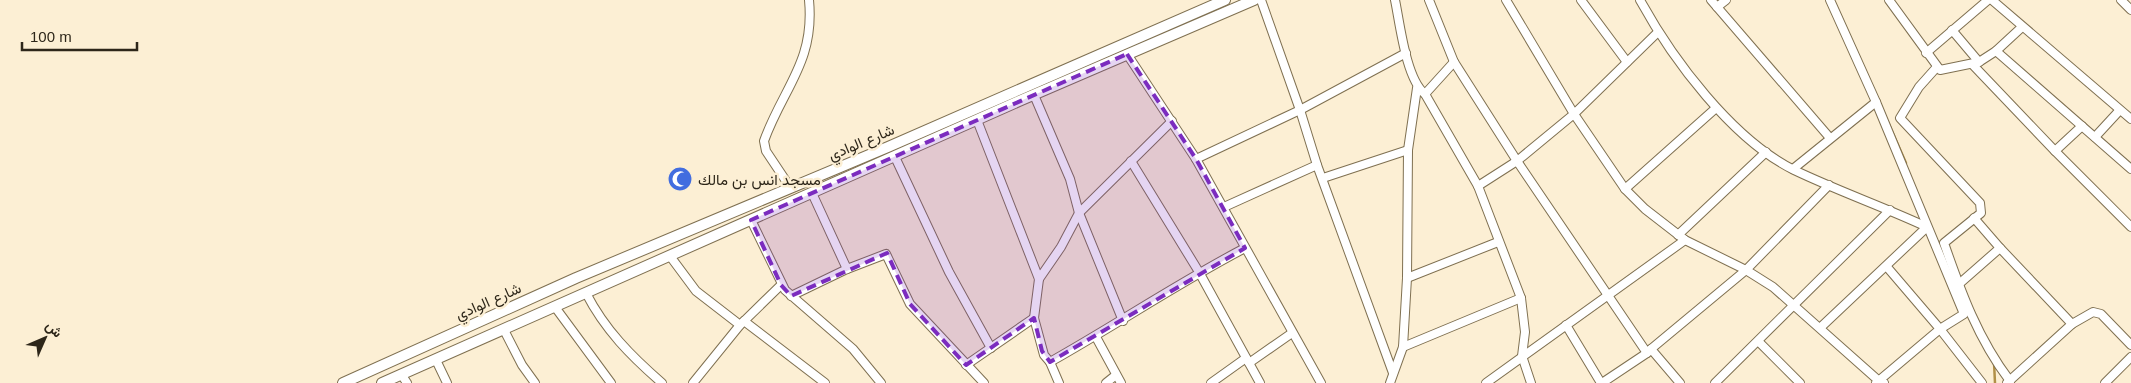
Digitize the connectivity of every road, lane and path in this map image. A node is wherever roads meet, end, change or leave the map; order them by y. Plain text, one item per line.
1 (809, 0) edge
2 (1225, 0) edge
3 (1254, 0) edge
4 (1262, 0) edge
5 (1395, 0) edge
6 (1429, 0) edge
7 (1506, 0) edge
8 (1581, 0) edge
9 (1640, 0) edge
10 (1711, 0) edge
11 (1726, 0) edge
12 (1830, 0) edge
13 (1889, 0) edge
14 (1990, 0) edge
15 (2121, 0) edge
16 (1717, 7) junction
17 (2131, 10) edge
18 (2022, 27) junction
19 (1952, 30) junction
20 (1658, 32) junction
21 (1136, 45) junction
22 (1996, 51) junction
23 (1406, 53) junction
24 (1926, 53) junction
25 (1127, 54) junction
26 (1454, 62) junction
27 (1627, 62) junction
28 (1976, 63) junction
29 (1936, 68) junction
30 (1417, 88) junction
31 (1425, 94) junction
32 (1034, 95) junction
33 (1876, 102) junction
34 (1716, 108) junction
35 (1300, 110) junction
36 (2119, 111) junction
37 (1574, 114) junction
38 (2131, 119) edge
39 (977, 120) junction
40 (1172, 121) junction
41 (2082, 126) junction
42 (2096, 137) junction
43 (1830, 138) junction
44 (1408, 150) junction
45 (1766, 152) junction
46 (2055, 152) junction
47 (895, 157) junction
48 (1196, 159) junction
49 (1131, 161) junction
50 (1517, 161) junction
51 (1317, 165) junction
52 (1793, 169) junction
53 (2131, 169) edge
54 (1323, 178) junction
55 (1829, 185) junction
56 (1478, 186) junction
57 (790, 187) junction
58 (1625, 189) junction
59 (812, 193) junction
60 (1224, 208) junction
61 (1890, 210) junction
62 (1079, 213) junction
63 (1974, 218) junction
64 (751, 220) junction
65 (1927, 227) junction
66 (2131, 227) edge
67 (1682, 237) junction
68 (1498, 242) junction
69 (1245, 248) junction
70 (2000, 248) junction
71 (670, 256) junction
72 (1887, 267) junction
73 (847, 269) junction
74 (1746, 270) junction
75 (1199, 272) junction
76 (1407, 278) junction
77 (1039, 279) junction
78 (1959, 284) junction
79 (781, 285) junction
80 (586, 293) junction
81 (791, 296) junction
82 (1609, 296) junction
83 (1521, 298) junction
84 (1794, 304) junction
85 (555, 307) junction
86 (1034, 318) junction
87 (1123, 321) junction
88 (742, 323) junction
89 (2072, 324) junction
90 (1566, 325) junction
91 (1821, 327) junction
92 (1940, 329) junction
93 (504, 330) junction
94 (1292, 333) junction
95 (1096, 337) junction
96 (1759, 342) junction
97 (2131, 345) edge
98 (1403, 347) junction
99 (991, 348) junction
100 (1649, 351) junction
101 (1522, 356) junction
102 (2131, 357) edge
103 (436, 360) junction
104 (1247, 360) junction
105 (1050, 362) junction
106 (966, 365) junction
107 (1393, 373) junction
108 (1116, 375) junction
109 (404, 379) edge
110 (1056, 382) edge
111 (1880, 382) edge
112 (2008, 382) edge
113 (343, 383) edge
114 (382, 383) edge
115 (447, 383) edge
116 (535, 383) edge
117 (611, 383) edge
118 (662, 383) edge
119 (693, 383) edge
120 (825, 383) edge
121 (881, 383) edge
122 (984, 383) edge
123 (1106, 383) edge
124 (1121, 383) edge
125 (1211, 383) edge
126 (1260, 383) edge
127 (1321, 383) edge
128 (1390, 383) edge
129 (1486, 383) edge
130 (1531, 383) edge
131 (1602, 383) edge
132 (1680, 383) edge
133 (1715, 383) edge
134 (1800, 383) edge
135 (1982, 383) edge
136 (2105, 383) edge

1 - 57 street
2 - 21 main road, شارع الوادي
3 - 21 main road, شارع الوادي
4 - 35 street
5 - 23 street
6 - 26 street
7 - 37 street
8 - 27 street
9 - 20 street
10 - 16 street
11 - 16 street
12 - 33 street
13 - 24 street
14 - 18 street
14 - 19 street
15 - 17 street
16 - 43 street
18 - 22 street
18 - 36 street
19 - 24 street
19 - 28 street
20 - 27 street
20 - 34 street
21 - 25 main road, شارع الوادي
21 - 57 main road, شارع الوادي
22 - 28 street
22 - 41 street
23 - 30 street
23 - 35 street
24 - 29 street
25 - 32 main road, شارع الوادي
25 - 40 street
26 - 31 street
26 - 50 street
27 - 37 street
28 - 29 street
28 - 46 street
29 - 63 street
30 - 31 street
30 - 44 street
31 - 56 street
32 - 39 main road, شارع الوادي
32 - 62 street
33 - 43 street
33 - 65 street
34 - 45 street
34 - 58 street
35 - 48 street
35 - 51 street
36 - 38 street
36 - 42 street
37 - 50 street
37 - 58 street
39 - 47 main road, شارع الوادي
39 - 77 street
40 - 48 street
40 - 49 street
41 - 42 street
41 - 46 street
42 - 53 street
43 - 52 street
44 - 54 street
44 - 76 street
45 - 52 street
45 - 67 street
46 - 66 street
47 - 59 main road, شارع الوادي
47 - 99 street
48 - 60 street
49 - 62 street
49 - 75 street
50 - 56 street
50 - 82 street
51 - 54 street
51 - 60 street
52 - 55 street
54 - 107 street
55 - 61 street
55 - 74 street
56 - 68 street
57 - 113 main road, شارع الوادي
58 - 67 street
59 - 64 main road, شارع الوادي
59 - 73 street
60 - 69 street
61 - 65 street
61 - 84 street
62 - 77 street
62 - 87 street
63 - 70 street
63 - 78 street
64 - 71 main road, شارع الوادي
64 - 79 street
65 - 72 street
65 - 92 street
67 - 74 street
67 - 82 street
68 - 76 street
68 - 83 street
69 - 75 street
69 - 94 street
70 - 78 street
70 - 89 street
71 - 80 main road, شارع الوادي
71 - 88 street
72 - 91 street
72 - 92 street
73 - 81 street
73 - 106 street
74 - 84 street
74 - 100 street
75 - 87 street
75 - 104 street
76 - 98 street
77 - 86 street
78 - 112 street
79 - 81 street
79 - 88 street
80 - 85 main road, شارع الوادي
80 - 118 street
81 - 121 street
82 - 90 street
82 - 100 street
83 - 98 street
83 - 101 street
84 - 91 street
84 - 96 street
85 - 93 main road, شارع الوادي
85 - 117 street
86 - 99 street
86 - 105 street
87 - 95 street
88 - 119 street
88 - 120 street
89 - 97 street
89 - 112 street
90 - 101 street
90 - 131 street
91 - 111 street
92 - 111 street
92 - 135 street
93 - 103 main road, شارع الوادي
93 - 116 street
94 - 104 street
94 - 127 street
95 - 105 street
95 - 108 street
96 - 133 street
96 - 134 street
98 - 107 street
99 - 106 street
100 - 131 street
100 - 132 street
101 - 129 street
101 - 130 street
102 - 136 street
103 - 109 main road, شارع الوادي
103 - 115 street
104 - 125 street
104 - 126 street
105 - 110 street
106 - 122 street
107 - 128 street
108 - 123 street
108 - 124 street
109 - 114 main road, شارع الوادي

